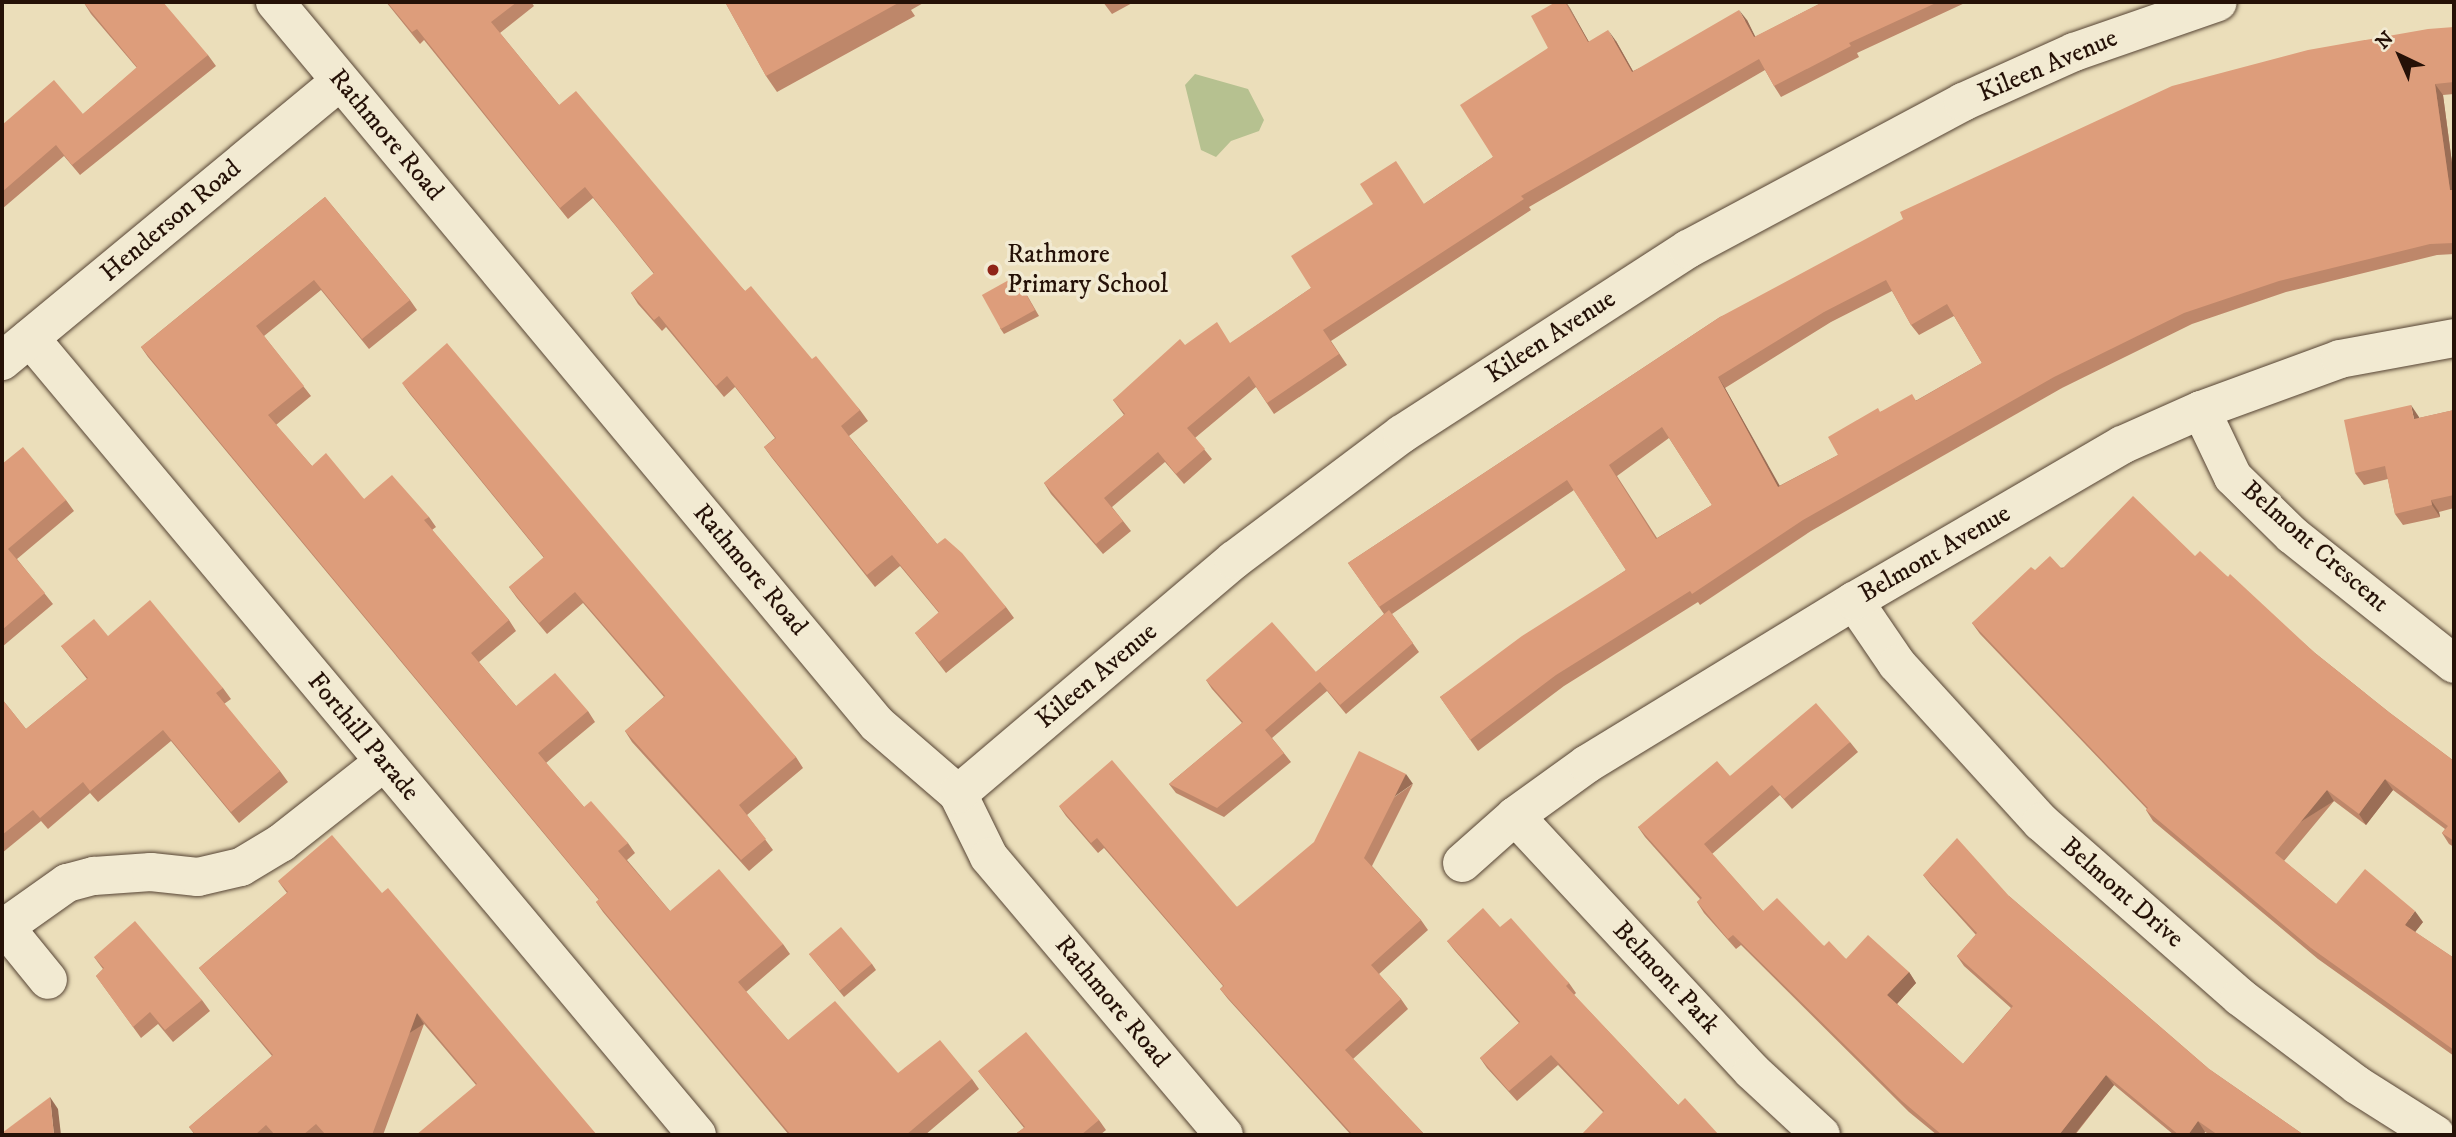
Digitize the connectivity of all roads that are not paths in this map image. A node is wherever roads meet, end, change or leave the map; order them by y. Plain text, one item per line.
1 (275, 2) edge
2 (2218, 2) edge
3 (340, 80) junction
4 (2454, 338) edge
5 (16, 350) edge
6 (2201, 410) junction
7 (1854, 601) junction
8 (2454, 664) edge
9 (384, 762) junction
10 (958, 794) junction
11 (1515, 816) junction
12 (1462, 863) dead end
13 (3, 928) edge
14 (48, 980) dead end
15 (697, 1135) edge
16 (1224, 1135) edge
17 (1821, 1135) edge
18 (2436, 1135) edge

1 - 3 street, Rathmore Road
2 - 10 street, Kileen Avenue
3 - 5 street, Henderson Road
3 - 10 street, Rathmore Road
4 - 6 street, Belmont Avenue
5 - 9 street, Forthill Parade
6 - 7 street, Belmont Avenue
6 - 8 street, Belmont Crescent
7 - 11 street, Belmont Avenue
7 - 18 street, Belmont Drive
9 - 13 street
9 - 15 street, Forthill Parade
10 - 16 street, Rathmore Road
11 - 12 street, Belmont Avenue
11 - 17 street, Belmont Park
13 - 14 street

